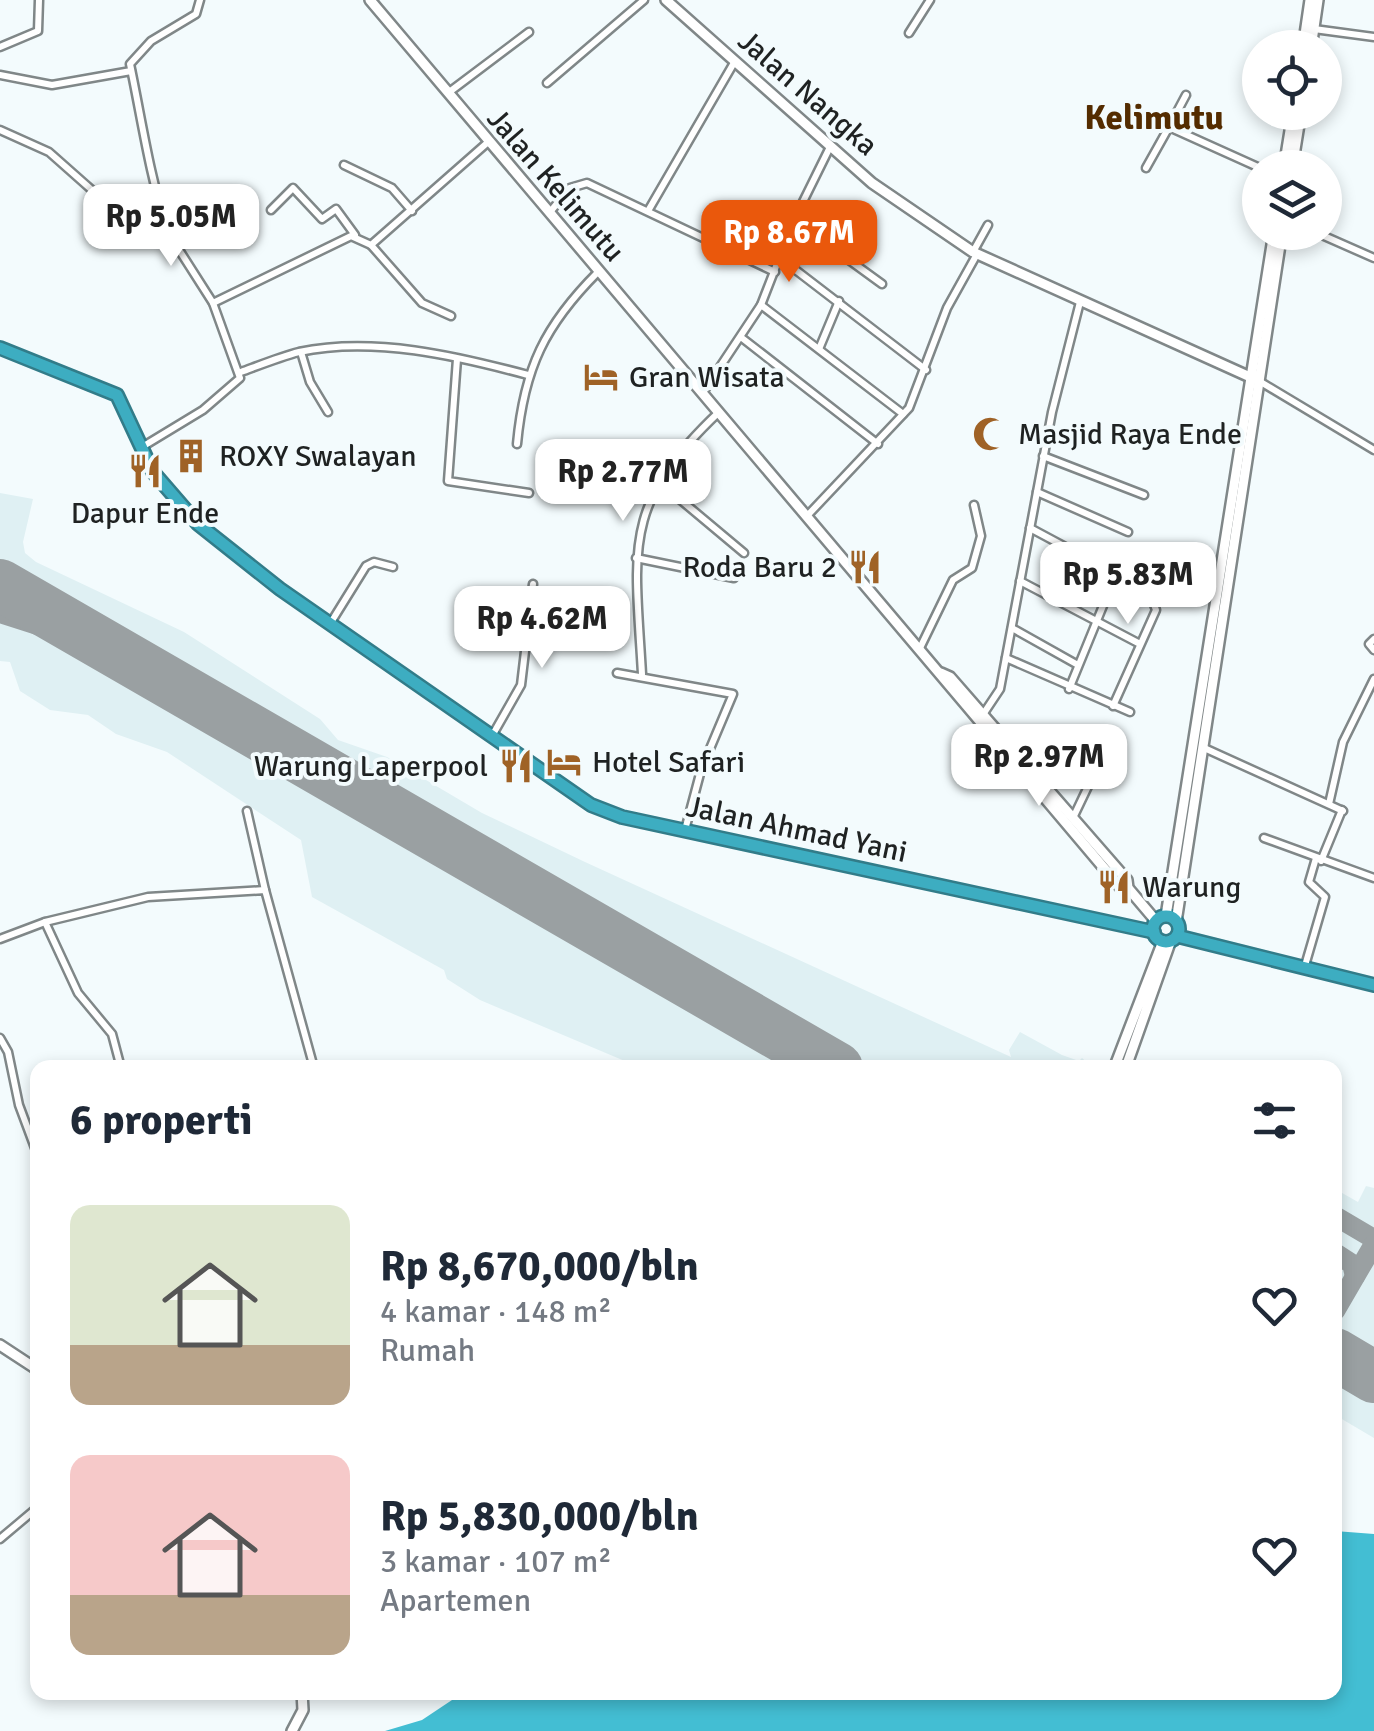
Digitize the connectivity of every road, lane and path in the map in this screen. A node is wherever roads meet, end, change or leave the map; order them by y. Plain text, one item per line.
1 (39, 0) edge
2 (200, 0) edge
3 (370, 0) edge
4 (644, 0) edge
5 (666, 0) edge
6 (930, 0) edge
7 (1310, 0) edge
8 (1318, 0) edge
9 (1314, 29) joint
10 (1306, 30) edge
11 (529, 32) dead end
12 (909, 33) dead end
13 (1374, 37) edge
14 (0, 47) edge
15 (735, 62) junction
16 (131, 70) junction
17 (0, 75) edge
18 (546, 82) dead end
19 (447, 94) junction
20 (1186, 95) dead end
21 (1169, 127) junction
22 (0, 130) edge
23 (487, 144) junction
24 (830, 147) junction
25 (1242, 160) edge
26 (344, 165) dead end
27 (1146, 168) dead end
28 (271, 210) dead end
29 (412, 211) junction
30 (648, 211) junction
31 (549, 212) junction
32 (794, 220) junction
33 (988, 225) dead end
34 (167, 230) junction
35 (355, 234) junction
36 (370, 244) junction
37 (1342, 244) edge
38 (1272, 250) edge
39 (1279, 250) edge
40 (975, 253) junction
41 (780, 258) junction
42 (1374, 258) edge
43 (598, 272) junction
44 (775, 272) junction
45 (882, 284) dead end
46 (839, 302) junction
47 (1080, 302) junction
48 (213, 303) junction
49 (761, 305) junction
50 (451, 316) dead end
51 (742, 338) junction
52 (0, 348) edge
53 (819, 349) junction
54 (300, 352) junction
55 (457, 359) junction
56 (926, 370) junction
57 (240, 372) junction
58 (528, 375) junction
59 (1255, 379) junction
60 (701, 394) junction
61 (328, 412) dead end
62 (718, 414) junction
63 (903, 414) junction
64 (517, 444) dead end
65 (878, 444) junction
66 (142, 447) junction
67 (1374, 450) edge
68 (1043, 456) junction
69 (658, 481) junction
70 (1037, 492) junction
71 (530, 493) dead end
72 (1144, 495) dead end
73 (974, 504) dead end
74 (808, 516) junction
75 (1030, 528) junction
76 (1128, 532) dead end
77 (744, 553) dead end
78 (636, 558) junction
79 (393, 566) dead end
80 (734, 578) dead end
81 (1117, 580) junction
82 (1020, 581) junction
83 (534, 584) dead end
84 (1098, 620) junction
85 (330, 624) junction
86 (1012, 628) junction
87 (1374, 639) edge
88 (1140, 644) junction
89 (920, 648) junction
90 (1213, 648) junction
91 (1374, 650) edge
92 (1006, 658) junction
93 (1078, 665) junction
94 (618, 672) dead end
95 (642, 674) junction
96 (1374, 679) edge
97 (1069, 689) junction
98 (1113, 706) junction
99 (1130, 712) dead end
100 (980, 717) junction
101 (1113, 734) dead end
102 (492, 737) junction
103 (1201, 746) junction
104 (1329, 804) junction
105 (247, 811) dead end
106 (1072, 819) junction
107 (685, 830) junction
108 (1264, 838) dead end
109 (1319, 859) junction
110 (1374, 878) edge
111 (1128, 888) junction
112 (265, 890) junction
113 (45, 922) junction
114 (1166, 930) junction
115 (0, 939) edge
116 (1304, 969) junction
117 (1374, 984) edge
118 (0, 1038) edge
119 (8, 1052) junction
120 (0, 1056) edge
121 (119, 1060) edge
122 (312, 1060) edge
123 (1123, 1060) edge
124 (30, 1135) edge
125 (0, 1345) edge
126 (30, 1365) edge
127 (30, 1513) edge
128 (0, 1539) edge
129 (302, 1700) edge
130 (292, 1731) edge

1 - 14 street
2 - 16 street
3 - 19 street, Jalan Kelimutu
4 - 18 street
5 - 15 street, Jalan Nangka
6 - 12 street
7 - 10 street
8 - 9 street
9 - 13 street
11 - 19 street
15 - 24 street, Jalan Nangka
15 - 30 street
16 - 17 street
16 - 34 street
19 - 23 street, Jalan Kelimutu
20 - 21 street
21 - 25 street
21 - 27 street
22 - 34 street
23 - 29 street
23 - 31 street, Jalan Kelimutu
24 - 32 street
24 - 40 street, Jalan Nangka
26 - 29 street
28 - 35 street
29 - 36 street
30 - 31 street
30 - 44 street
31 - 43 street, Jalan Kelimutu
32 - 41 street
32 - 45 street
33 - 40 street
34 - 48 street
35 - 36 street
35 - 48 street
36 - 50 street
37 - 42 street
38 - 59 street
39 - 59 street
40 - 47 street, Jalan Nangka
40 - 56 street
41 - 44 street
41 - 46 street
43 - 58 street
43 - 60 street, Jalan Kelimutu
44 - 49 street
46 - 53 street
46 - 56 street
47 - 59 street, Jalan Nangka
47 - 68 street
48 - 57 street
49 - 51 street
49 - 53 street
51 - 60 street
51 - 65 street
52 - 66 highway, Jalan Ahmad Yani
53 - 63 street
54 - 55 street
54 - 57 street
54 - 61 street
55 - 58 street
55 - 71 street
56 - 63 street
57 - 66 street
58 - 64 street
59 - 67 street
59 - 90 street
60 - 62 street, Jalan Kelimutu
62 - 69 street
62 - 74 street, Jalan Kelimutu
63 - 65 street
65 - 74 street
66 - 85 highway, Jalan Ahmad Yani
68 - 70 street
68 - 72 street
69 - 77 street
69 - 78 street
70 - 75 street
70 - 76 street
73 - 89 street
74 - 89 street, Jalan Kelimutu
75 - 81 street
75 - 82 street
78 - 80 street
78 - 95 street
79 - 85 street
81 - 84 street
81 - 88 street
82 - 84 street
82 - 86 street
83 - 102 street
84 - 88 street
84 - 93 street
85 - 102 highway, Jalan Ahmad Yani
86 - 92 street
86 - 93 street
87 - 91 street
88 - 98 street
89 - 100 street, Jalan Kelimutu
90 - 103 street
90 - 114 street
92 - 97 street
92 - 100 street
93 - 97 street
94 - 95 street
95 - 107 street
96 - 104 street
97 - 98 street
98 - 99 street
100 - 106 street
100 - 111 street
101 - 106 street
102 - 107 highway, Jalan Ahmad Yani
103 - 104 street
103 - 114 street
104 - 109 street
105 - 112 street
106 - 111 street
107 - 114 highway, Jalan Ahmad Yani
108 - 109 street
109 - 110 street
109 - 116 street
111 - 114 street
112 - 113 street
112 - 122 street
113 - 115 street
113 - 121 street
114 - 116 highway, Jalan Ahmad Yani
114 - 123 street
116 - 117 highway, Jalan Ahmad Yani
118 - 119 street
119 - 120 street
119 - 124 street
125 - 126 street
127 - 128 street
129 - 130 street

